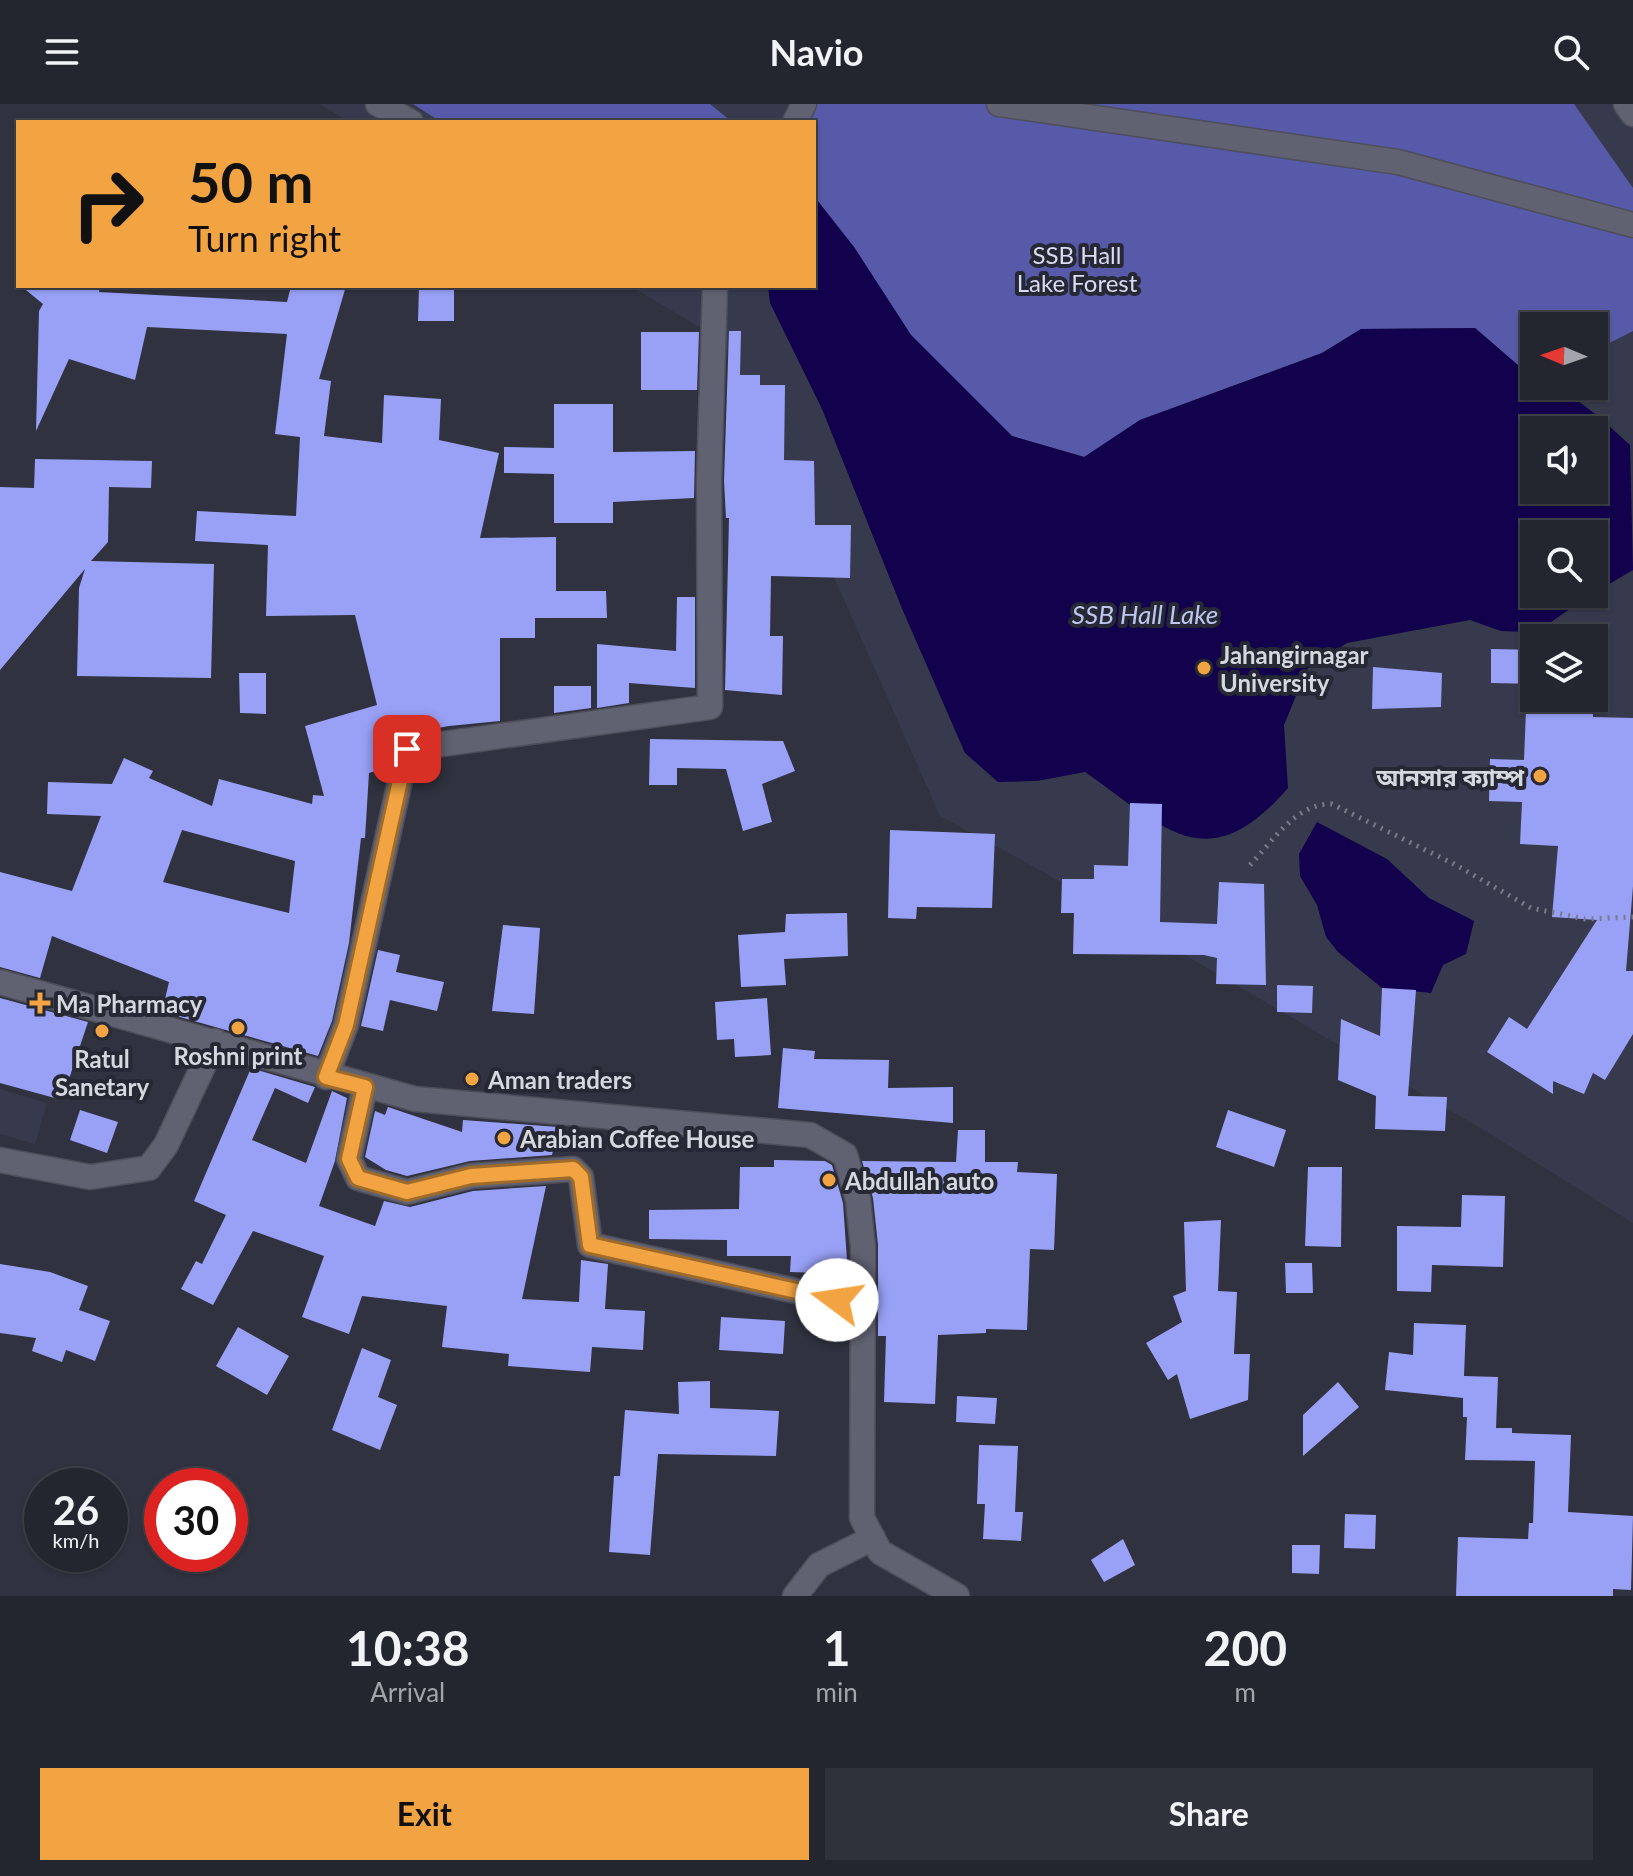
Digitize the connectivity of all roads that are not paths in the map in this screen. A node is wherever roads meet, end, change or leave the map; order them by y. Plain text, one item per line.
1 (378, 104) edge
2 (999, 104) edge
3 (1626, 104) edge
4 (1633, 114) edge
5 (407, 120) edge
6 (1633, 225) edge
7 (717, 288) edge
8 (0, 982) edge
9 (215, 1041) junction
10 (326, 1077) junction
11 (365, 1087) junction
12 (0, 1160) edge
13 (863, 1306) junction
14 (873, 1538) junction
15 (795, 1596) edge
16 (957, 1596) edge

1 - 5 street
2 - 6 street
3 - 4 street
7 - 10 street
8 - 9 street
9 - 10 street
9 - 12 street
10 - 11 street
11 - 13 street
11 - 13 street
13 - 14 street
14 - 15 street
14 - 16 street

